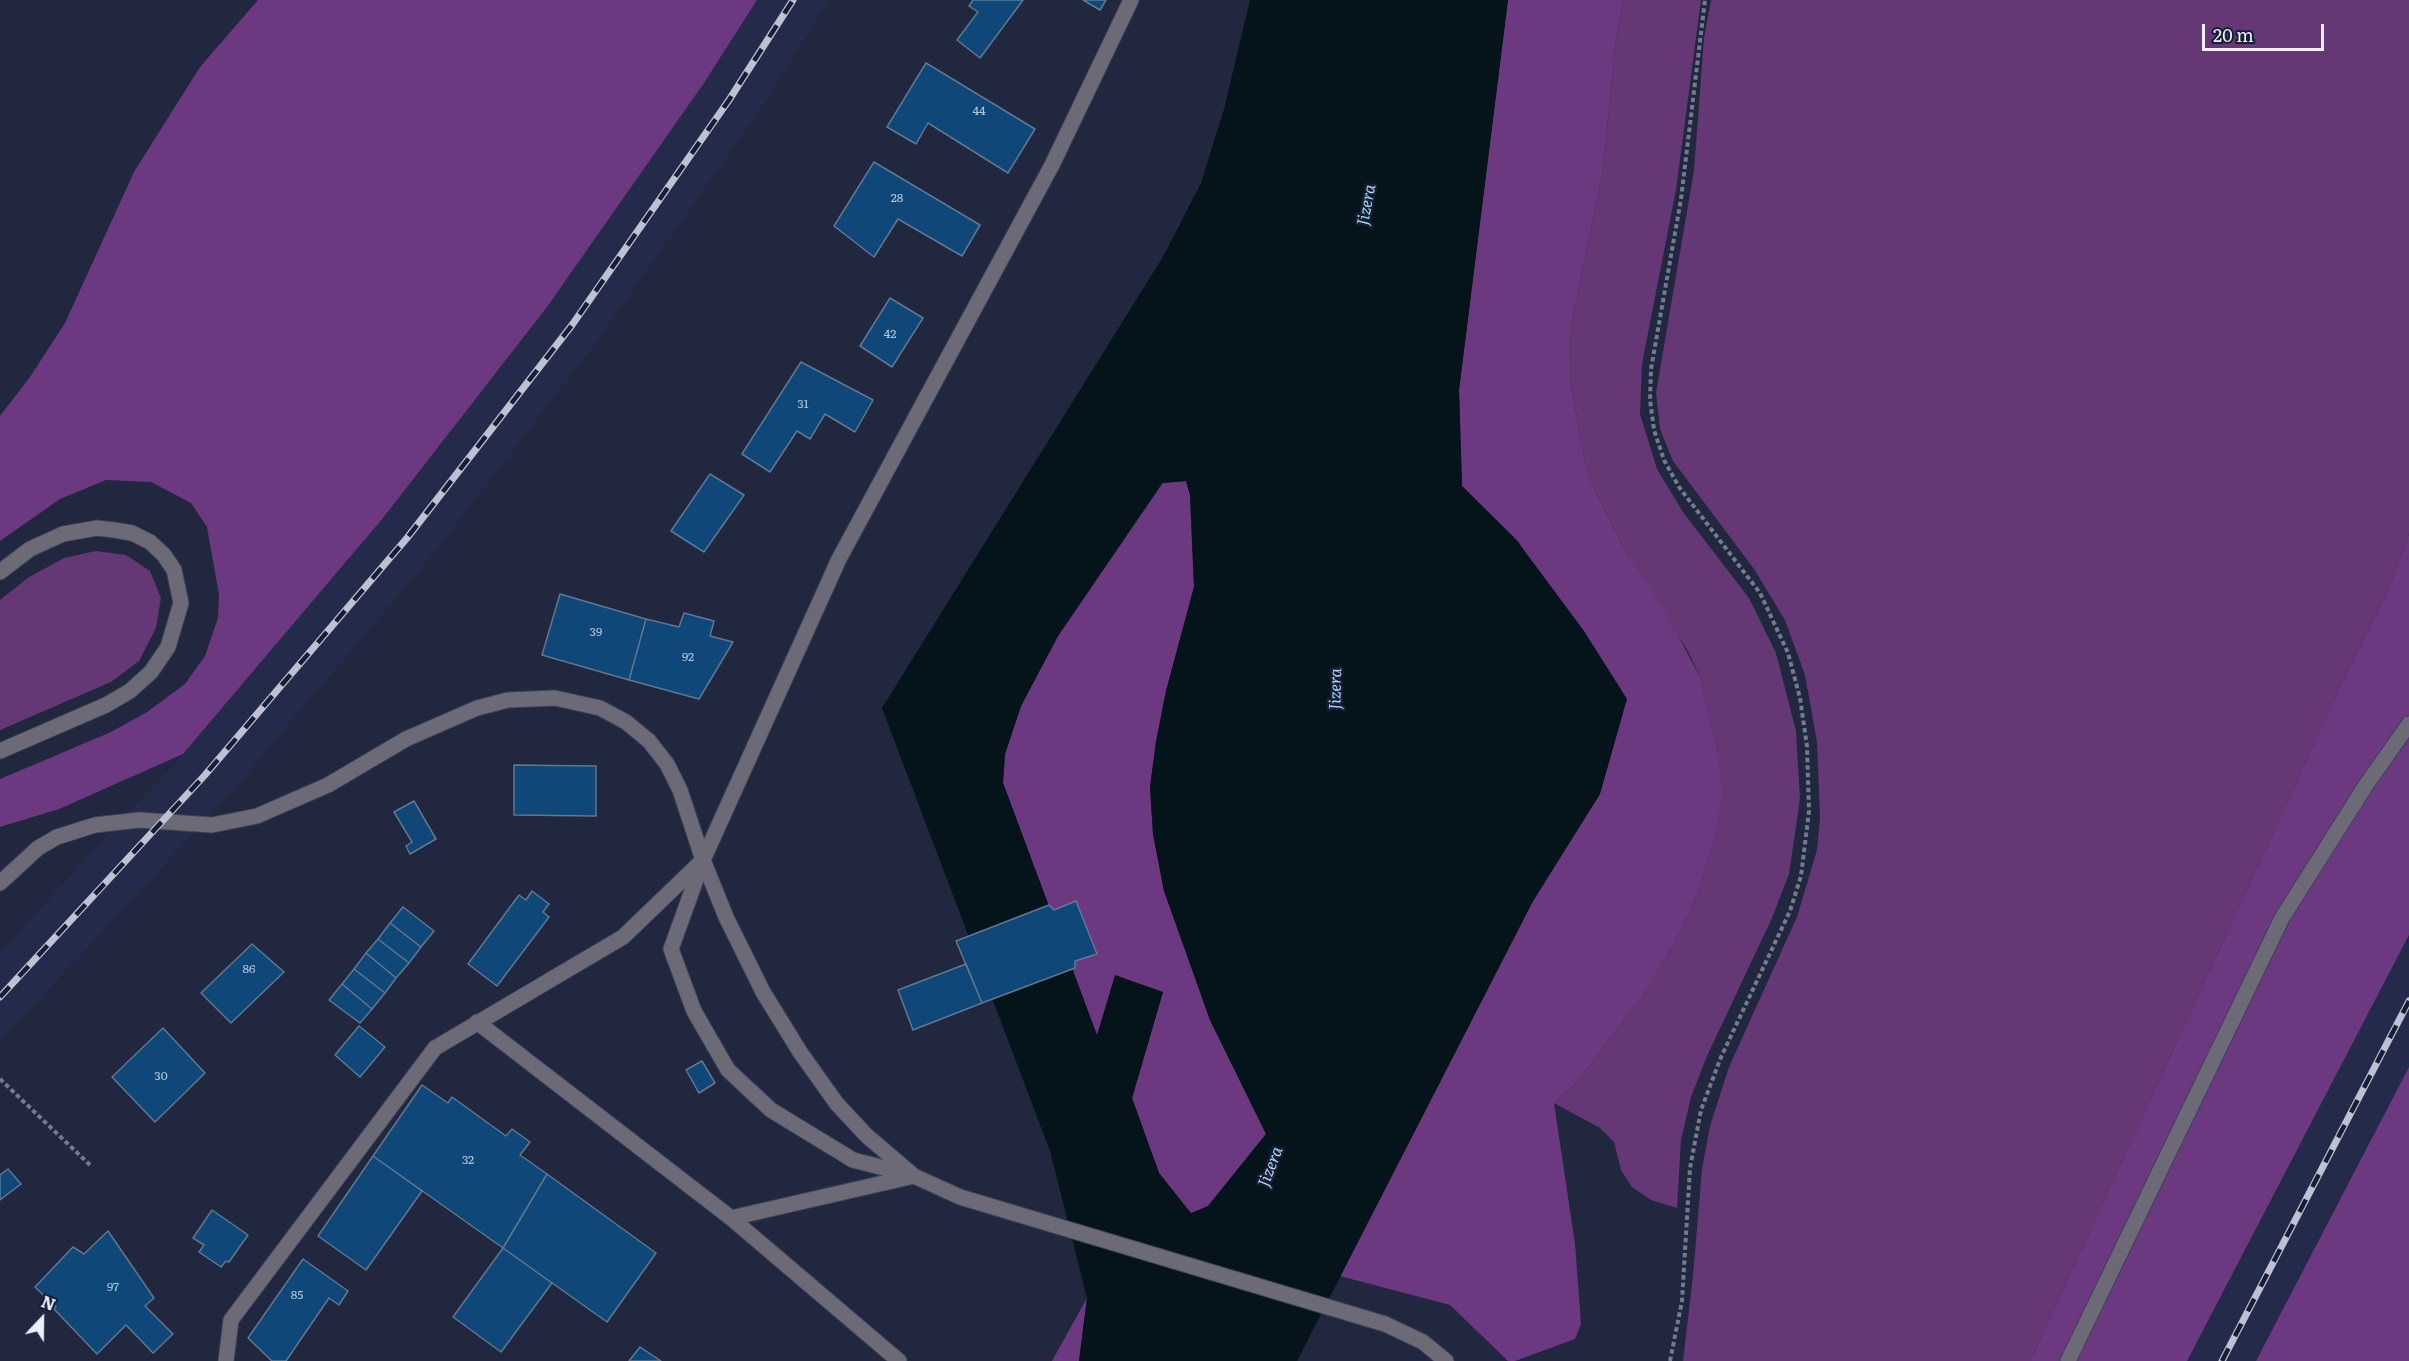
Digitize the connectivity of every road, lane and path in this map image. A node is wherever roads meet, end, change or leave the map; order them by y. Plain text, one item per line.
1 (1131, 0) edge
2 (1706, 0) edge
3 (0, 572) edge
4 (2409, 724) edge
5 (0, 751) edge
6 (703, 860) junction
7 (0, 883) edge
8 (477, 1023) junction
9 (0, 1079) edge
10 (91, 1166) dead end
11 (914, 1176) junction
12 (731, 1218) junction
13 (226, 1361) edge
14 (899, 1361) edge
15 (1446, 1361) edge
16 (1670, 1361) edge
17 (2068, 1361) edge

1 - 6 street
2 - 16 path
3 - 5 street
4 - 17 street
6 - 7 street
6 - 8 street
6 - 11 street
6 - 11 street
8 - 12 street
8 - 13 street
9 - 10 path
11 - 12 street
11 - 15 street
12 - 14 street

